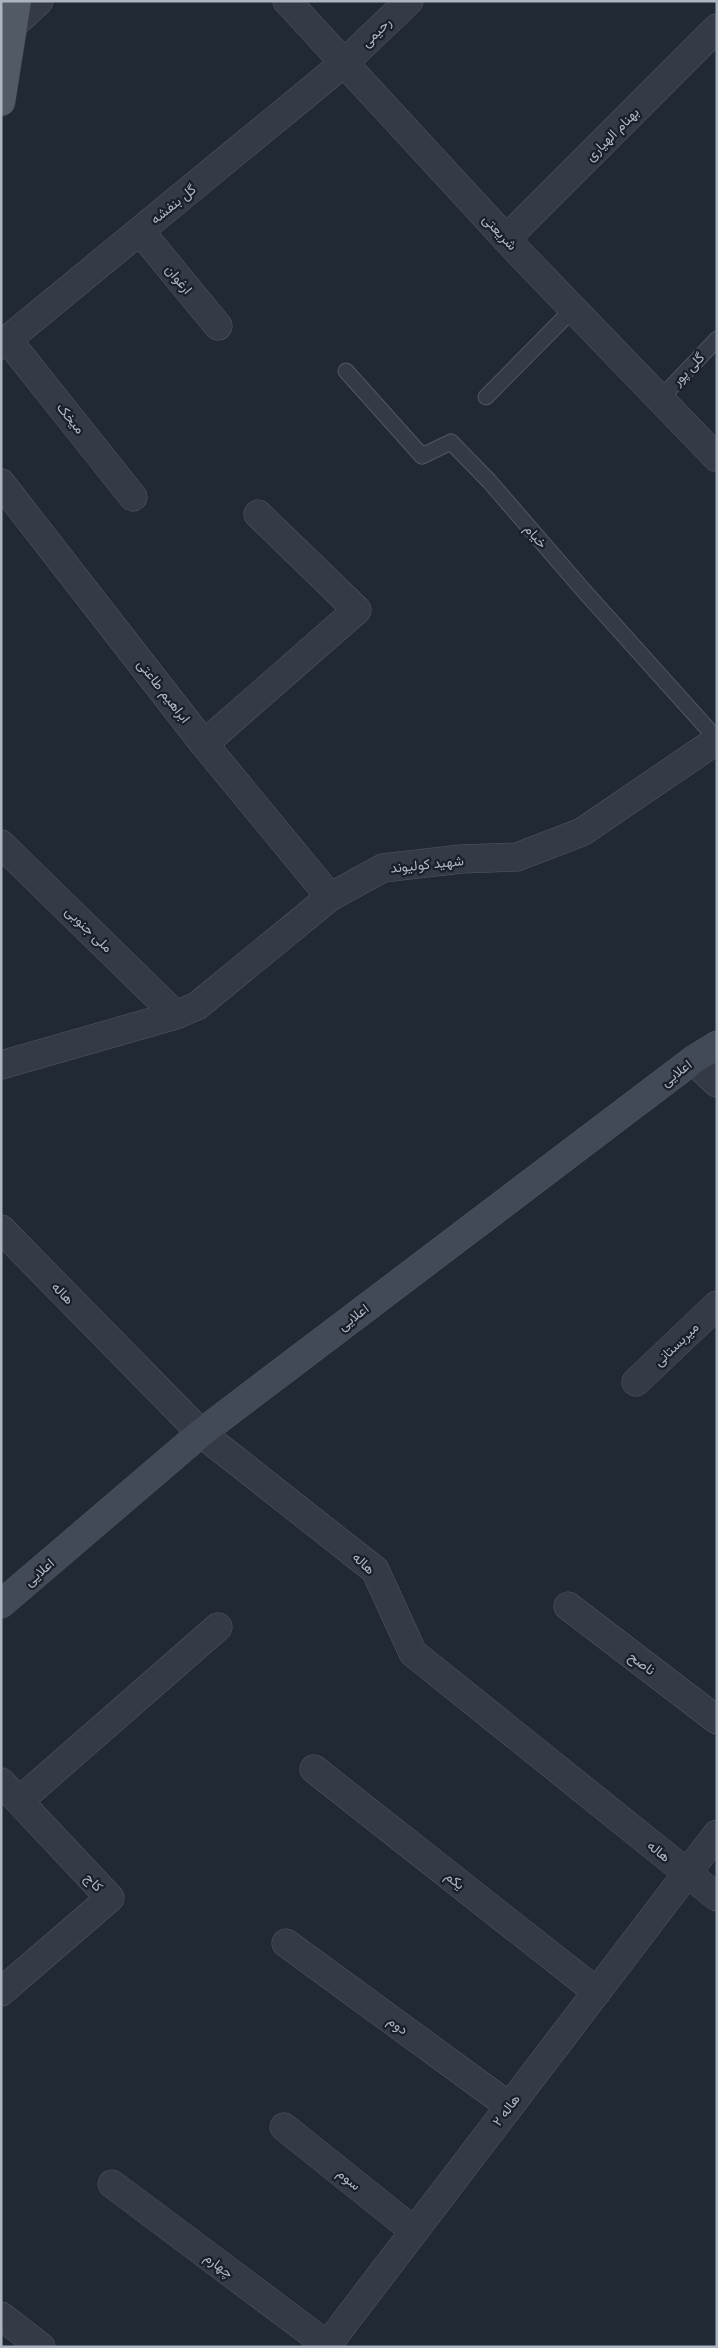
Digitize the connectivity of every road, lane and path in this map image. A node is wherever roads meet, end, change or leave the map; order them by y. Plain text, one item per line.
1 (39, 1) edge
2 (287, 1) edge
3 (409, 1) edge
4 (15, 13) edge
5 (717, 28) edge
6 (344, 63) junction
7 (1, 102) edge
8 (140, 231) junction
9 (506, 239) junction
10 (573, 309) junction
11 (218, 326) dead end
12 (717, 339) edge
13 (5, 342) edge
14 (346, 371) dead end
15 (486, 397) dead end
16 (660, 399) junction
17 (717, 458) edge
18 (1, 483) edge
19 (133, 497) dead end
20 (258, 514) dead end
21 (717, 740) edge
22 (204, 744) junction
23 (1, 844) edge
24 (330, 897) junction
25 (176, 1015) junction
26 (717, 1045) edge
27 (1, 1052) edge
28 (37, 1054) junction
29 (693, 1060) junction
30 (1, 1064) edge
31 (717, 1083) edge
32 (1, 1229) edge
33 (717, 1305) edge
34 (636, 1382) dead end
35 (201, 1433) junction
36 (1, 1604) edge
37 (568, 1606) dead end
38 (218, 1627) dead end
39 (717, 1720) edge
40 (314, 1769) dead end
41 (10, 1792) edge
42 (717, 1834) edge
43 (687, 1873) junction
44 (717, 1897) edge
45 (286, 1943) dead end
46 (1, 1992) edge
47 (597, 1992) junction
48 (509, 2106) junction
49 (284, 2127) dead end
50 (112, 2184) dead end
51 (414, 2231) junction
52 (1, 2316) edge
53 (326, 2346) edge
54 (41, 2347) edge

1 - 4 street
2 - 6 street, شریعتی
3 - 6 street, رحیمی
4 - 7 main road
5 - 9 street, بهنام الهیاری
6 - 8 street, گل بنفشه
6 - 9 street, شریعتی
8 - 11 street, ارغوان
8 - 13 street, گل بنفشه
9 - 10 street, شریعتی
10 - 15 lane
10 - 16 street, شریعتی
12 - 16 lane, گلی پور
13 - 19 street, میخک
14 - 21 lane, خیام
16 - 17 street, شریعتی
18 - 22 street, ابراهیم طاعتی
20 - 22 street
21 - 24 street, شهید کولیوند
22 - 24 street, ابراهیم طاعتی
23 - 25 street, ملی جنوبی
24 - 25 street, شهید کولیوند
25 - 28 street, شهید کولیوند
26 - 29 street, اعلایی
27 - 28 street, شهید کولیوند
28 - 30 street, شهید کولیوند
29 - 31 street
29 - 35 street, اعلایی
32 - 35 street, هاله
33 - 34 street, میربستانی
35 - 36 street, اعلایی
35 - 43 street, هاله
37 - 39 street, ناصح
38 - 41 street
40 - 47 street, یکم
41 - 46 street, کاج
42 - 43 street, هاله ۲
43 - 44 street, هاله
43 - 47 street, هاله ۲
45 - 48 street, دوم
47 - 48 street, هاله ۲
48 - 51 street, هاله ۲
49 - 51 street, سوم
50 - 53 street, چهارم
51 - 53 street, هاله ۲
52 - 54 street

